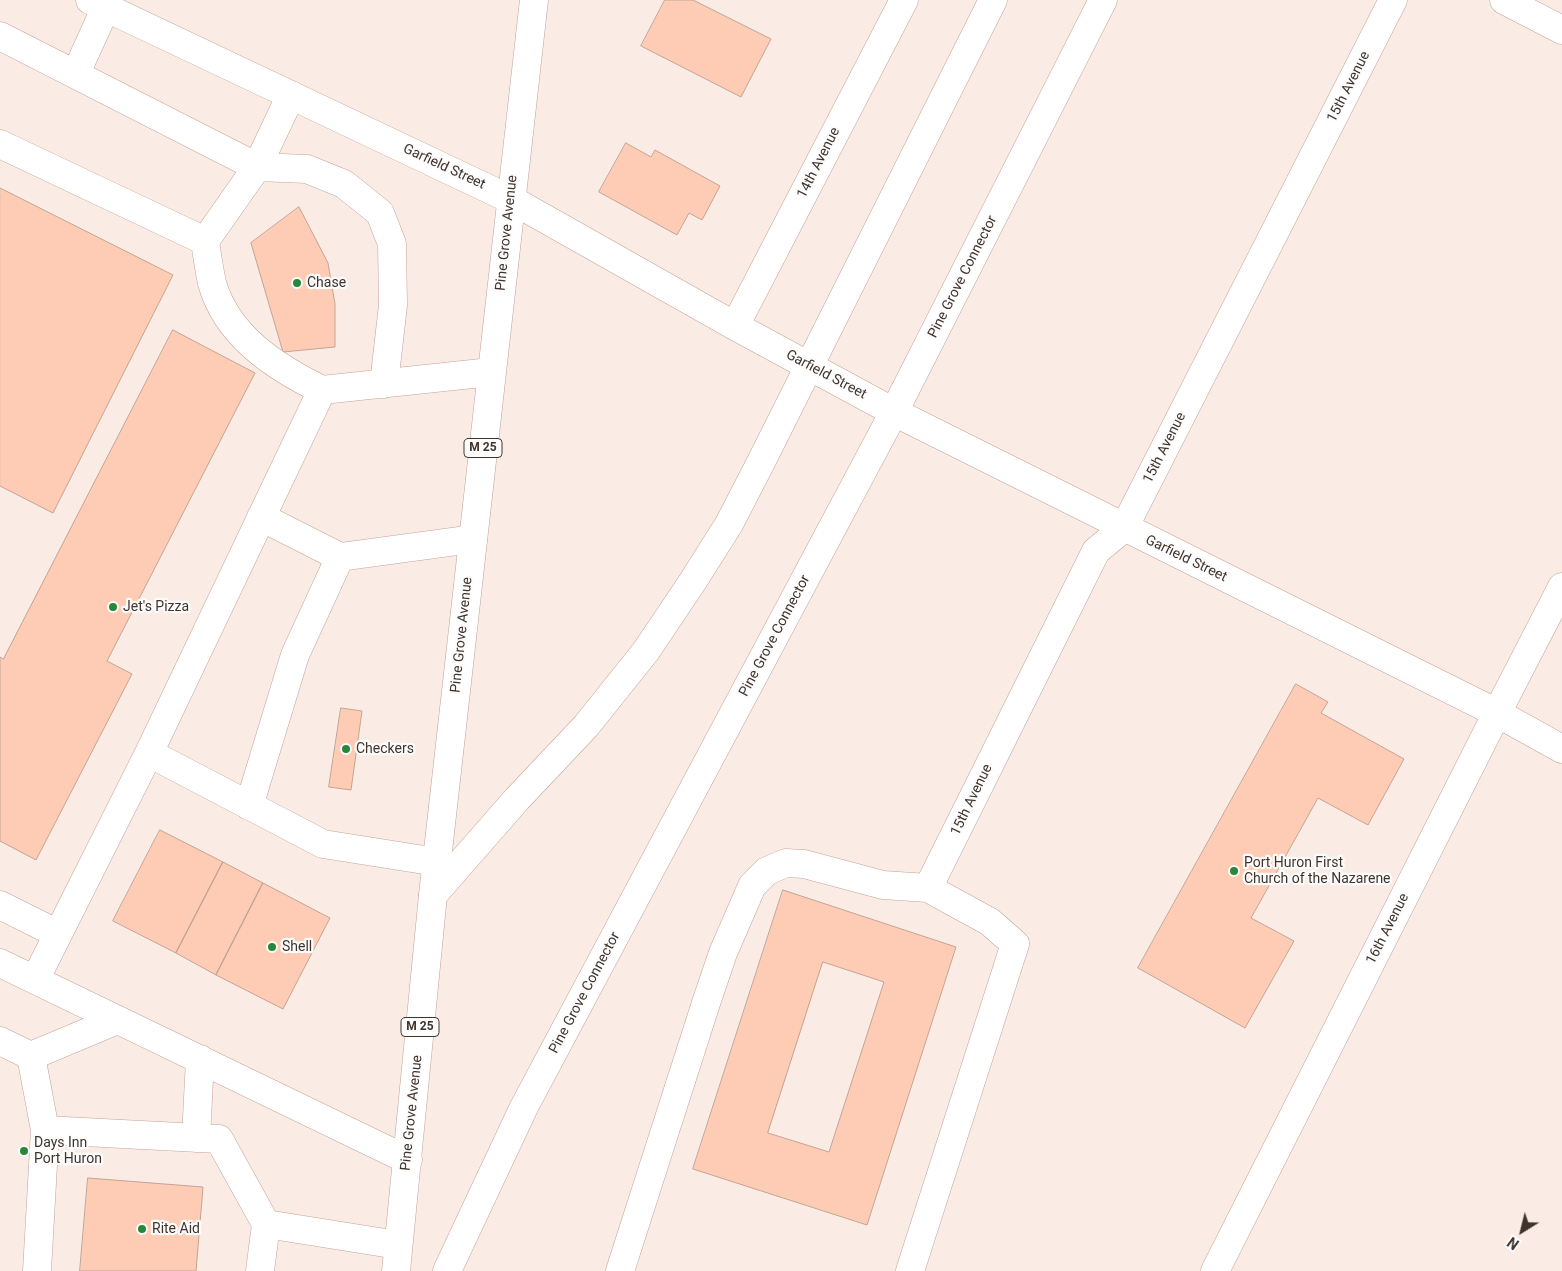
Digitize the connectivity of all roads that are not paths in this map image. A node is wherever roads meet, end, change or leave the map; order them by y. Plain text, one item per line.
1 (534, 0) edge
2 (904, 0) edge
3 (993, 0) edge
4 (1103, 0) edge
5 (1394, 0) edge
6 (1504, 0) edge
7 (98, 4) edge
8 (1562, 30) edge
9 (0, 36) edge
10 (76, 74) junction
11 (291, 95) junction
12 (0, 144) edge
13 (257, 167) junction
14 (510, 199) junction
15 (205, 241) junction
16 (735, 326) junction
17 (810, 366) junction
18 (491, 372) junction
19 (384, 384) junction
20 (322, 390) junction
21 (894, 412) junction
22 (261, 517) junction
23 (1124, 528) junction
24 (473, 539) junction
25 (340, 557) junction
26 (1562, 587) edge
27 (1497, 713) junction
28 (1562, 749) edge
29 (149, 753) junction
30 (249, 806) junction
31 (437, 862) junction
32 (928, 888) junction
33 (433, 895) junction
34 (0, 904) edge
35 (58, 934) junction
36 (0, 963) edge
37 (35, 980) junction
38 (117, 1020) junction
39 (0, 1041) edge
40 (31, 1056) junction
41 (200, 1059) junction
42 (45, 1130) junction
43 (196, 1138) junction
44 (408, 1160) junction
45 (266, 1224) junction
46 (397, 1258) edge
47 (37, 1271) edge
48 (260, 1271) edge
49 (447, 1271) edge
50 (620, 1271) edge
51 (910, 1271) edge
52 (1215, 1271) edge

1 - 14 main road, Pine Grove Avenue / M 25
2 - 16 main road, 14th Avenue
3 - 17 main road
4 - 21 main road, Pine Grove Connector
5 - 23 main road, 15th Avenue
6 - 8 main road
7 - 10 main road
7 - 11 main road, Garfield Street
9 - 10 main road
10 - 13 main road
11 - 13 main road
11 - 14 main road, Garfield Street
12 - 15 main road
13 - 15 main road
13 - 19 main road
14 - 16 main road, Garfield Street
14 - 18 main road, Pine Grove Avenue / M 25
15 - 20 main road
16 - 17 main road, Garfield Street
17 - 21 main road, Garfield Street
17 - 33 main road
18 - 19 main road
18 - 24 main road, Pine Grove Avenue / M 25
19 - 20 main road
20 - 22 main road
21 - 23 main road, Garfield Street
21 - 49 main road, Pine Grove Connector
22 - 25 main road
22 - 29 main road
23 - 27 main road, Garfield Street
23 - 32 main road, 15th Avenue
24 - 25 main road
24 - 31 main road, Pine Grove Avenue / M 25
25 - 30 main road
26 - 27 main road, 16th Avenue
27 - 28 main road, Garfield Street
27 - 52 main road, 16th Avenue
29 - 30 main road
29 - 35 main road
30 - 31 main road
31 - 33 main road, Pine Grove Avenue / M 25
32 - 50 main road
32 - 51 main road
33 - 44 main road, Pine Grove Avenue / M 25
34 - 35 main road
35 - 37 main road
36 - 37 main road
37 - 38 main road
38 - 40 main road
38 - 41 main road
39 - 40 main road
40 - 42 main road
41 - 43 main road
41 - 44 main road
42 - 43 main road
42 - 47 main road
43 - 45 main road
44 - 46 main road, Pine Grove Avenue / M 25
45 - 46 main road
45 - 48 main road

